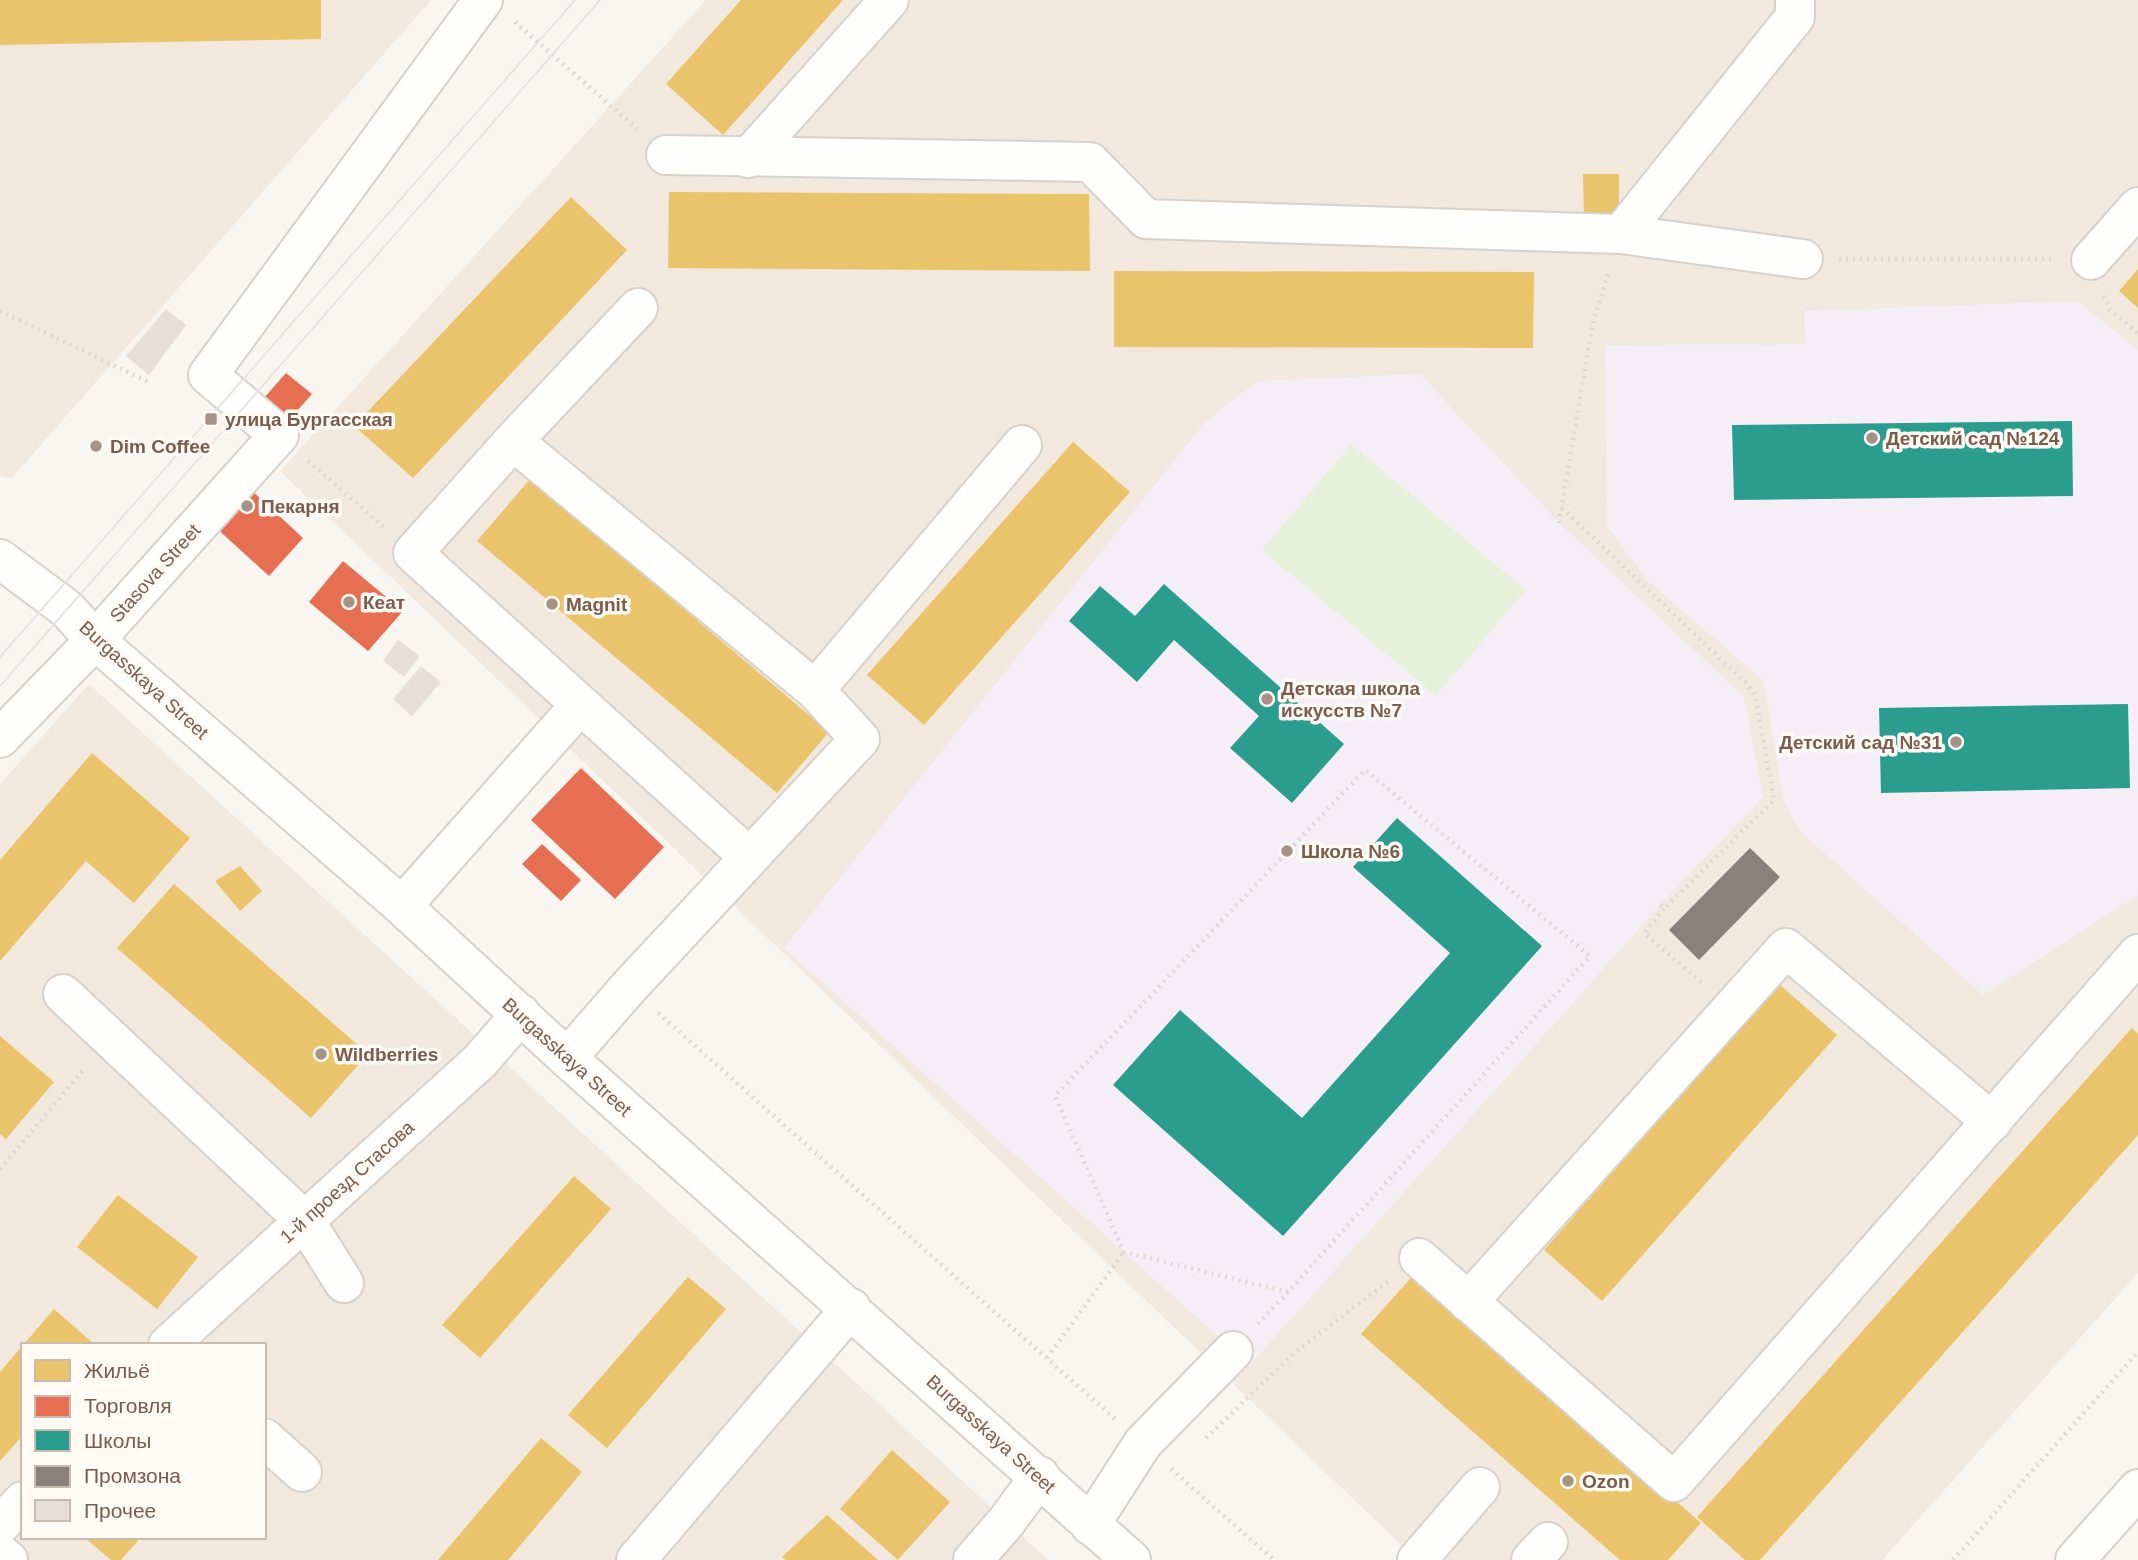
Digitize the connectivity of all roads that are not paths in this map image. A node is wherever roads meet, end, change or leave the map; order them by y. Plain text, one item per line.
1 (889, 0) edge
2 (1795, 0) edge
3 (496, 8) edge
4 (666, 155) road end
5 (748, 158) junction
6 (2138, 207) edge
7 (1621, 233) junction
8 (1803, 259) road end
9 (2091, 260) road end
10 (638, 308) dead end
11 (513, 441) junction
12 (1022, 445) dead end
13 (0, 559) edge
14 (95, 640) junction
15 (814, 690) junction
16 (580, 705) junction
17 (0, 738) edge
18 (749, 857) junction
19 (402, 906) junction
20 (2138, 956) edge
21 (64, 994) dead end
22 (520, 1014) junction
23 (567, 1058) junction
24 (1992, 1122) junction
25 (305, 1221) junction
26 (1419, 1258) road end
27 (344, 1283) dead end
28 (1468, 1303) junction
29 (850, 1308) junction
30 (170, 1343) edge
31 (1233, 1351) dead end
32 (266, 1440) edge
33 (302, 1472) dead end
34 (1040, 1476) junction
35 (1480, 1487) dead end
36 (2138, 1489) edge
37 (21, 1503) edge
38 (0, 1525) edge
39 (1090, 1525) junction
40 (0, 1554) edge
41 (8, 1560) edge
42 (636, 1560) edge
43 (973, 1560) edge
44 (1131, 1560) edge
45 (1417, 1560) edge
46 (2075, 1560) edge

1 - 5 street
2 - 7 street
3 - 14 street, Stasova Street
4 - 5 street
5 - 7 street
6 - 9 street
7 - 8 street
10 - 11 street
11 - 15 street
11 - 16 street
12 - 15 street
13 - 14 street, Burgasskaya Street
14 - 17 street, Stasova Street
14 - 19 street, Burgasskaya Street
15 - 18 street
16 - 18 street
16 - 19 street
18 - 23 street
19 - 22 street, Burgasskaya Street
20 - 24 street
21 - 25 street
22 - 23 street, Burgasskaya Street
22 - 25 street, 1-й проезд Стасова
23 - 29 street, Burgasskaya Street
24 - 28 street
24 - 28 street
25 - 27 street
25 - 30 street, 1-й проезд Стасова
26 - 28 street
29 - 34 street, Burgasskaya Street
29 - 42 street
31 - 39 street
32 - 33 street
34 - 39 street, Burgasskaya Street
34 - 43 street
35 - 45 street
36 - 46 street
37 - 38 street
39 - 44 street, Burgasskaya Street
40 - 41 street

